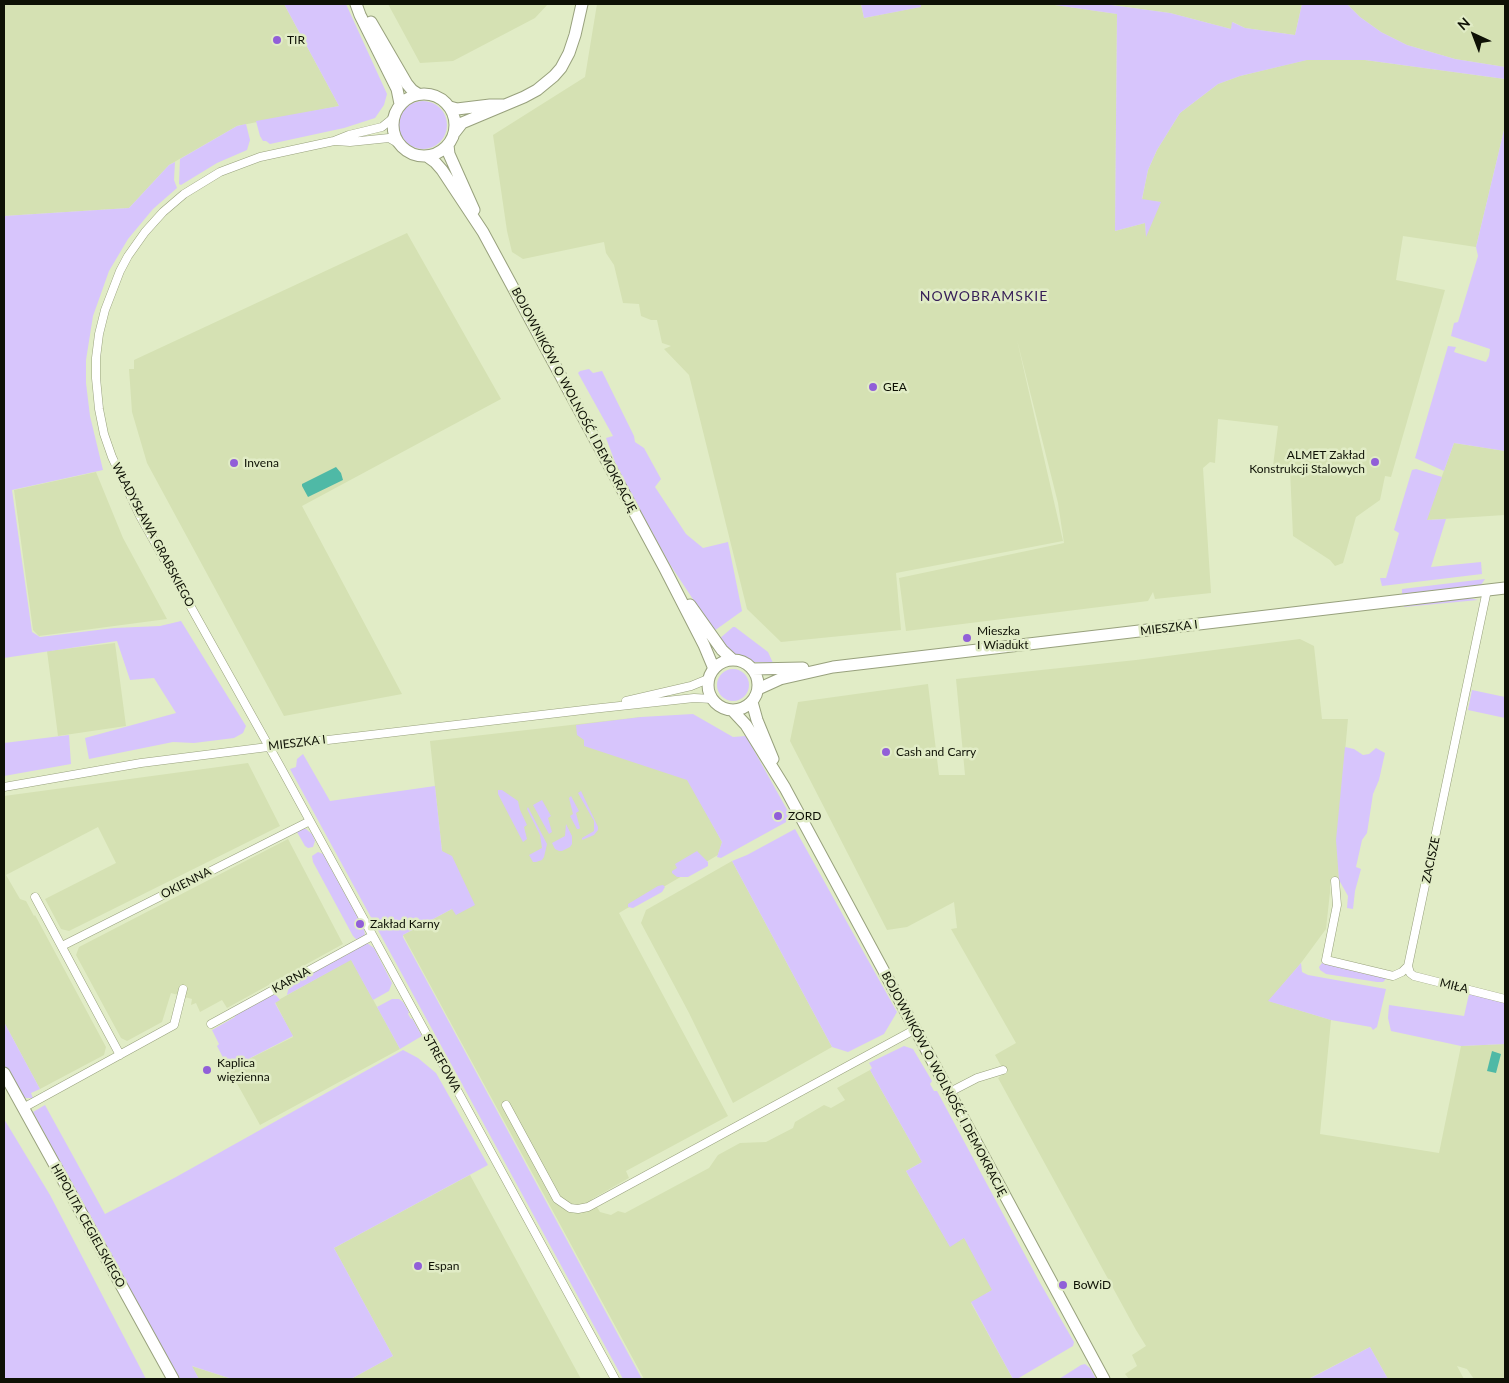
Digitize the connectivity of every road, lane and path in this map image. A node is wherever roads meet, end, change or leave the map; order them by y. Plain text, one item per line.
1 (357, 4) edge
2 (582, 4) edge
3 (418, 94) junction
4 (400, 104) junction
5 (505, 105) junction
6 (450, 107) junction
7 (393, 118) junction
8 (455, 132) junction
9 (334, 141) junction
10 (396, 142) junction
11 (448, 145) junction
12 (428, 157) junction
13 (483, 232) junction
14 (665, 569) junction
15 (1505, 588) edge
16 (1487, 590) junction
17 (733, 660) junction
18 (833, 667) junction
19 (752, 669) junction
20 (711, 674) junction
21 (758, 689) junction
22 (712, 699) junction
23 (752, 702) junction
24 (592, 709) junction
25 (733, 711) junction
26 (268, 747) junction
27 (4, 787) edge
28 (785, 788) junction
29 (310, 821) junction
30 (1335, 881) dead end
31 (35, 897) dead end
32 (372, 936) junction
33 (62, 946) junction
34 (1408, 966) junction
35 (183, 989) dead end
36 (1505, 999) edge
37 (211, 1024) dead end
38 (914, 1030) junction
39 (120, 1055) junction
40 (1003, 1070) dead end
41 (4, 1073) edge
42 (948, 1093) junction
43 (506, 1105) dead end
44 (23, 1108) junction
45 (172, 1379) edge
46 (615, 1379) edge
47 (1104, 1379) edge

1 - 3 main road
1 - 4 main road
2 - 5 main road
3 - 4 main road
3 - 6 main road
4 - 7 main road
5 - 6 main road
5 - 8 main road
6 - 8 main road
7 - 9 street, WŁADYSŁAWA GRABSKIEGO
7 - 10 main road
8 - 11 main road
9 - 10 street, WŁADYSŁAWA GRABSKIEGO
9 - 26 street, WŁADYSŁAWA GRABSKIEGO
10 - 12 main road
11 - 12 main road
11 - 13 main road, BOJOWNIKÓW O WOLNOŚĆ I DEMOKRACJĘ
12 - 13 main road, BOJOWNIKÓW O WOLNOŚĆ I DEMOKRACJĘ
13 - 14 main road, BOJOWNIKÓW O WOLNOŚĆ I DEMOKRACJĘ
14 - 17 main road, BOJOWNIKÓW O WOLNOŚĆ I DEMOKRACJĘ
14 - 20 main road, BOJOWNIKÓW O WOLNOŚĆ I DEMOKRACJĘ
15 - 16 main road, MIESZKA I
16 - 18 main road, MIESZKA I
16 - 34 street, ZACISZE
17 - 19 main road
17 - 20 main road
18 - 19 main road, MIESZKA I
18 - 21 main road, MIESZKA I
19 - 21 main road
20 - 22 main road
20 - 24 street, MIESZKA I
21 - 23 main road
22 - 24 street, MIESZKA I
22 - 25 main road
23 - 25 main road
23 - 28 main road, BOJOWNIKÓW O WOLNOŚĆ I DEMOKRACJĘ
24 - 26 street, MIESZKA I
25 - 28 main road, BOJOWNIKÓW O WOLNOŚĆ I DEMOKRACJĘ
26 - 27 street, MIESZKA I
26 - 29 street, STREFOWA
28 - 38 main road, BOJOWNIKÓW O WOLNOŚĆ I DEMOKRACJĘ
29 - 32 street, STREFOWA
29 - 33 street, OKIENNA
30 - 34 street
31 - 33 street
32 - 37 street, KARNA
32 - 46 street, STREFOWA
33 - 39 street
34 - 36 street, MIŁA
35 - 39 street
38 - 42 main road, BOJOWNIKÓW O WOLNOŚĆ I DEMOKRACJĘ
38 - 43 street
39 - 44 street
40 - 42 street
41 - 44 main road, HIPOLITA CEGIELSKIEGO
42 - 47 main road, BOJOWNIKÓW O WOLNOŚĆ I DEMOKRACJĘ
44 - 45 main road, HIPOLITA CEGIELSKIEGO

